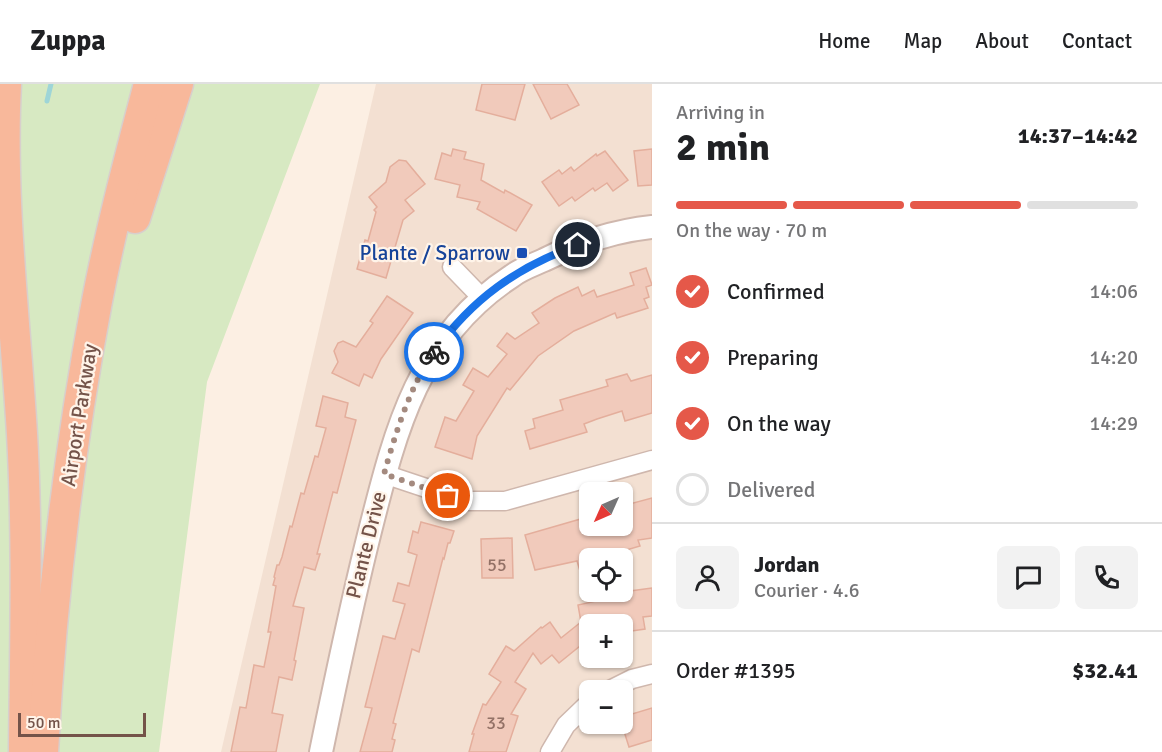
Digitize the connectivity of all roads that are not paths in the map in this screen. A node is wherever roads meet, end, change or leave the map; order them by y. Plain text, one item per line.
1 (6, 84) edge
2 (149, 84) edge
3 (177, 84) edge
4 (652, 227) edge
5 (452, 267) dead end
6 (482, 298) junction
7 (652, 460) edge
8 (384, 474) junction
9 (59, 558) junction
10 (652, 674) edge
11 (630, 680) edge
12 (579, 713) edge
13 (24, 752) edge
14 (44, 752) edge
15 (321, 752) edge
16 (550, 752) edge

1 - 13 highway
2 - 9 highway, Airport Parkway
3 - 9 highway
4 - 6 street, Plante Drive
5 - 6 street
6 - 8 street, Plante Drive
7 - 8 street
8 - 15 street, Plante Drive
9 - 14 highway, Airport Parkway
10 - 11 street
12 - 16 street

